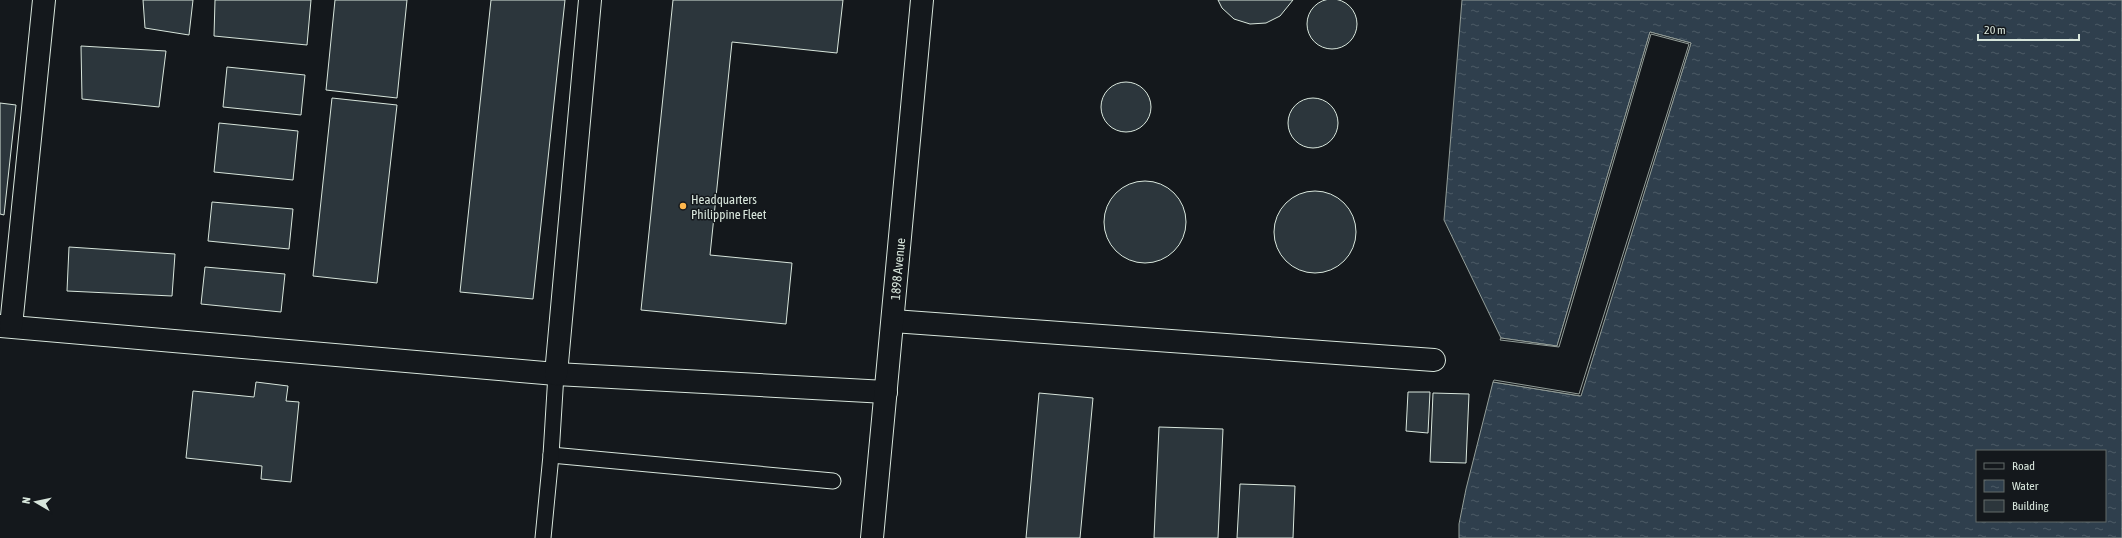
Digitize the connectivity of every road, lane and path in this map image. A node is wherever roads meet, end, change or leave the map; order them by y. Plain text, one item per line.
1 (44, 0) edge
2 (590, 0) edge
3 (922, 0) edge
4 (893, 321) junction
5 (6, 326) edge
6 (1434, 360) dead end
7 (556, 374) junction
8 (886, 392) junction
9 (551, 455) junction
10 (833, 481) dead end
11 (543, 538) edge
12 (872, 538) edge

1 - 5 street
2 - 7 street
3 - 4 street, 1898 Avenue
4 - 6 street
4 - 8 street, 1898 Avenue
5 - 7 street
7 - 8 street
7 - 9 lane
8 - 12 street, 1898 Avenue
9 - 10 lane
9 - 11 lane

